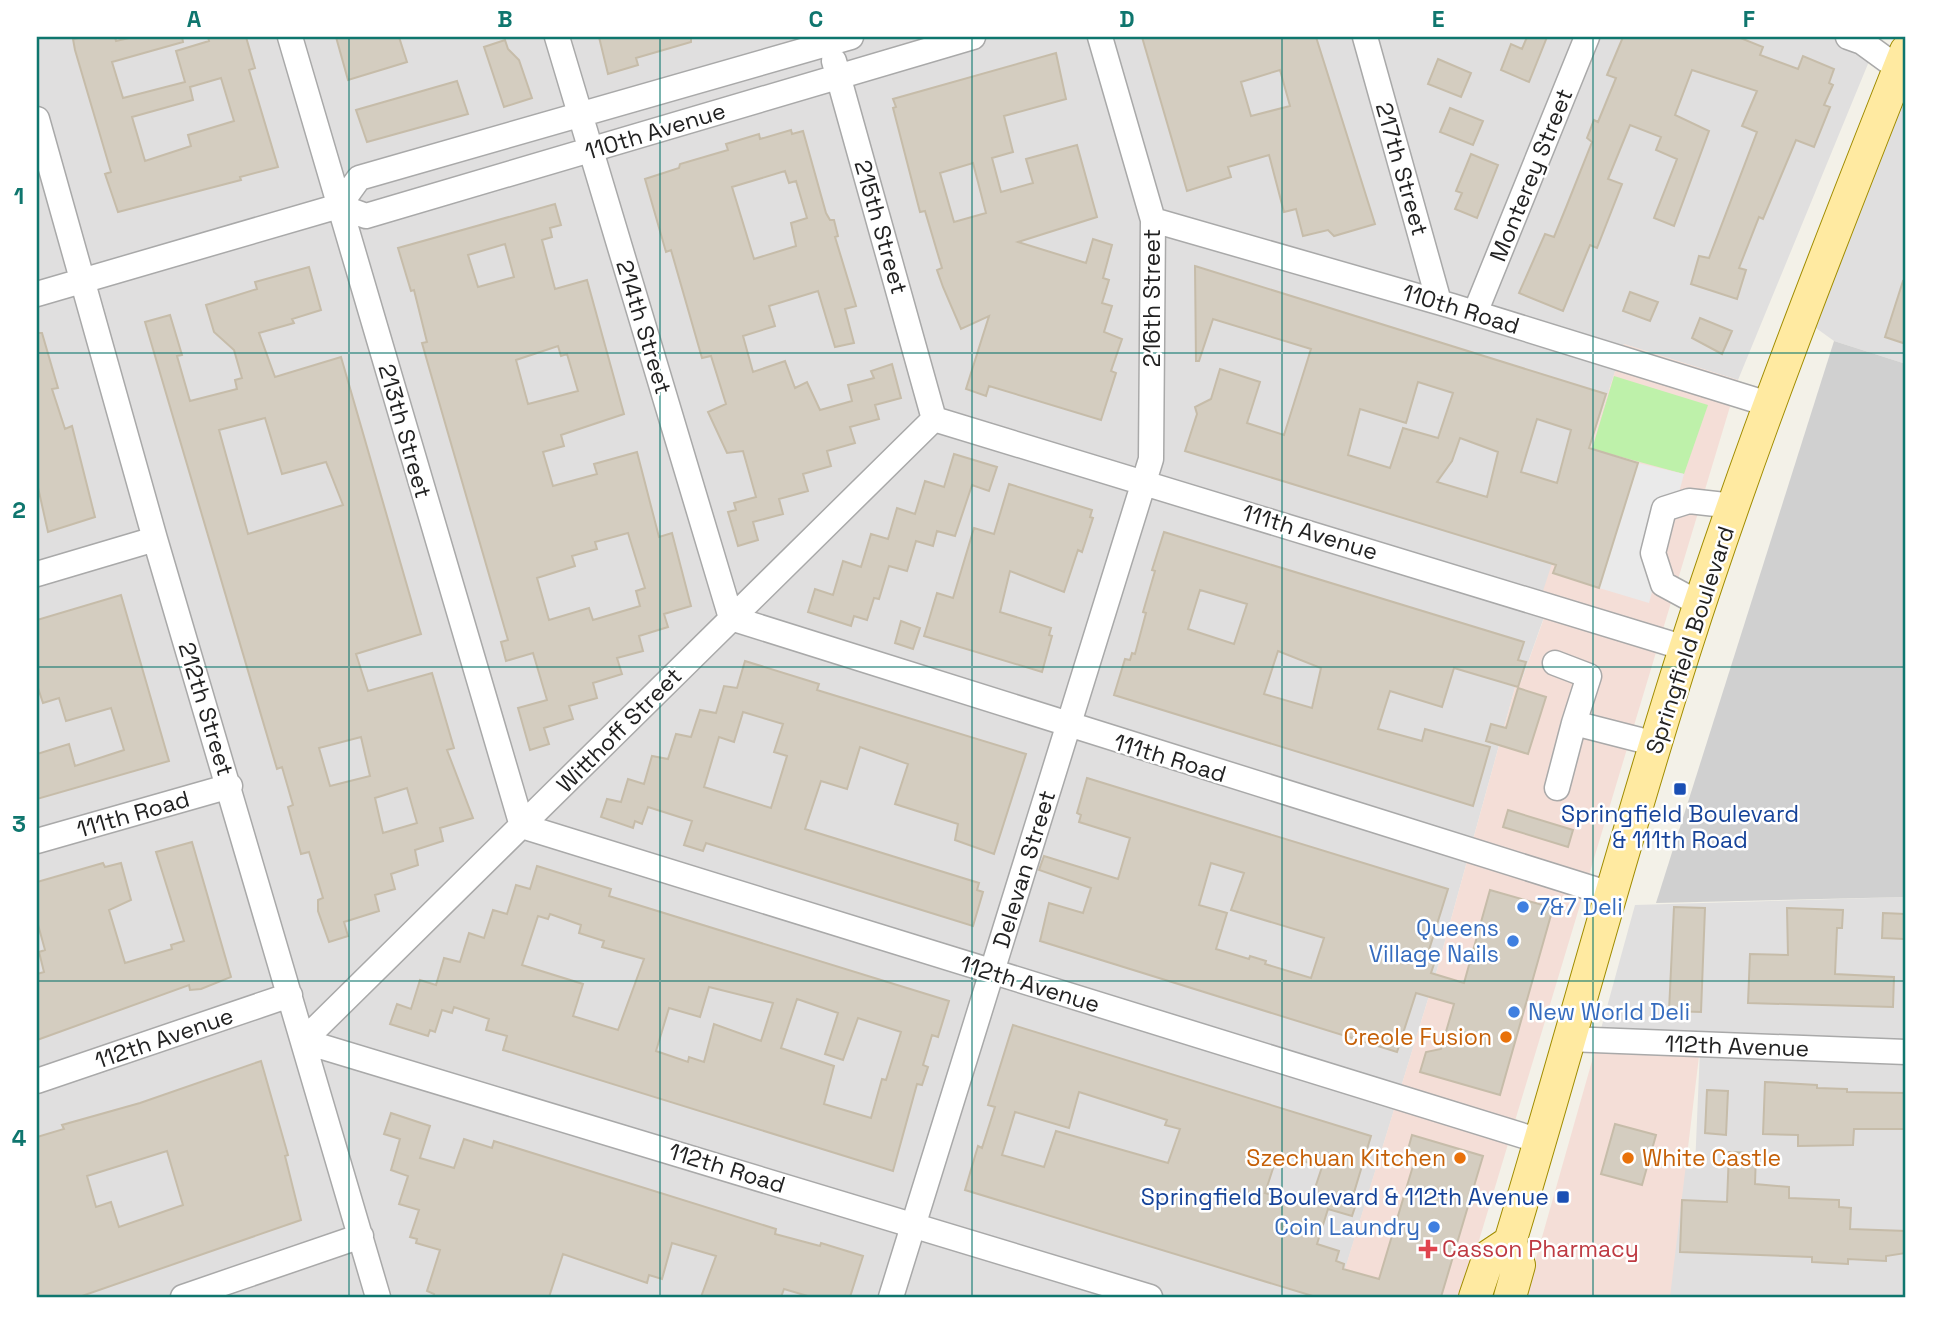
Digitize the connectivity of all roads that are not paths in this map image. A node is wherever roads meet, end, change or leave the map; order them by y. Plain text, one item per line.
1 (290, 37) edge
2 (557, 37) edge
3 (973, 37) edge
4 (1100, 37) edge
5 (1365, 37) edge
6 (1587, 37) edge
7 (1849, 37) edge
8 (835, 39) edge
9 (1904, 65) edge
10 (839, 76) junction
11 (580, 114) junction
12 (37, 119) edge
13 (591, 150) junction
14 (339, 206) junction
15 (1153, 220) junction
16 (83, 281) junction
17 (37, 294) edge
18 (1439, 302) junction
19 (1475, 313) junction
20 (1768, 404) junction
21 (934, 419) junction
22 (1145, 481) junction
23 (1734, 506) junction
24 (155, 539) junction
25 (37, 574) edge
26 (1700, 604) junction
27 (731, 618) junction
28 (1685, 648) junction
29 (1555, 663) dead end
30 (1574, 723) junction
31 (1068, 726) junction
32 (1656, 744) junction
33 (229, 786) junction
34 (1557, 788) dead end
35 (522, 826) junction
36 (37, 841) edge
37 (1610, 894) junction
38 (992, 972) junction
39 (290, 995) junction
40 (1568, 1039) junction
41 (303, 1041) junction
42 (1906, 1052) edge
43 (37, 1081) edge
44 (1539, 1141) junction
45 (913, 1224) junction
46 (361, 1236) junction
47 (1510, 1242) junction
48 (183, 1297) edge
49 (378, 1297) edge
50 (891, 1297) edge
51 (1150, 1297) edge
52 (1475, 1297) edge
53 (1510, 1297) edge

1 - 14 street, 213th Street
2 - 11 street, 214th Street
3 - 10 street, 110th Avenue
4 - 15 street, 216th Street
5 - 18 street, 217th Street
6 - 19 street, Monterey Street
7 - 9 street
8 - 10 street, 215th Street
8 - 11 street, 110th Avenue
9 - 20 main road, Springfield Boulevard
10 - 13 street, 110th Avenue
10 - 21 street, 215th Street
11 - 13 street, 214th Street
11 - 14 street, 110th Avenue
12 - 16 street, 212th Street
13 - 14 street, 110th Avenue
13 - 27 street, 214th Street
14 - 16 street
14 - 35 street, 213th Street
15 - 18 street, 110th Road
15 - 22 street, 216th Street
16 - 17 street
16 - 24 street, 212th Street
18 - 19 street, 110th Road
19 - 20 street, 110th Road
20 - 23 main road, Springfield Boulevard
21 - 22 street, 111th Avenue
21 - 27 street, Witthoff Street
22 - 28 street, 111th Avenue
22 - 31 street, Delevan Street
23 - 26 main road, Springfield Boulevard
23 - 26 street
24 - 25 street
24 - 33 street, 212th Street
26 - 28 main road, Springfield Boulevard
27 - 31 street, 111th Road
27 - 35 street, Witthoff Street
28 - 32 main road, Springfield Boulevard
29 - 30 street
30 - 32 street
30 - 34 street
31 - 37 street, 111th Road
31 - 38 street, Delevan Street
32 - 37 main road, Springfield Boulevard
33 - 36 street, 111th Road
33 - 39 street, 212th Street
35 - 38 street, 112th Avenue
35 - 41 street, Witthoff Street
37 - 40 main road, Springfield Boulevard
38 - 44 street, 112th Avenue
38 - 45 street, Delevan Street
39 - 41 street, 212th Street
39 - 43 street, 112th Avenue
40 - 42 street, 112th Avenue
40 - 44 main road, Springfield Boulevard
41 - 45 street, 112th Road
41 - 46 street, 212th Street
44 - 47 main road, Springfield Boulevard
45 - 50 street, Delevan Street
45 - 51 street, 112th Road
46 - 48 street
46 - 49 street, 212th Street
47 - 52 main road
47 - 53 main road, Springfield Boulevard

